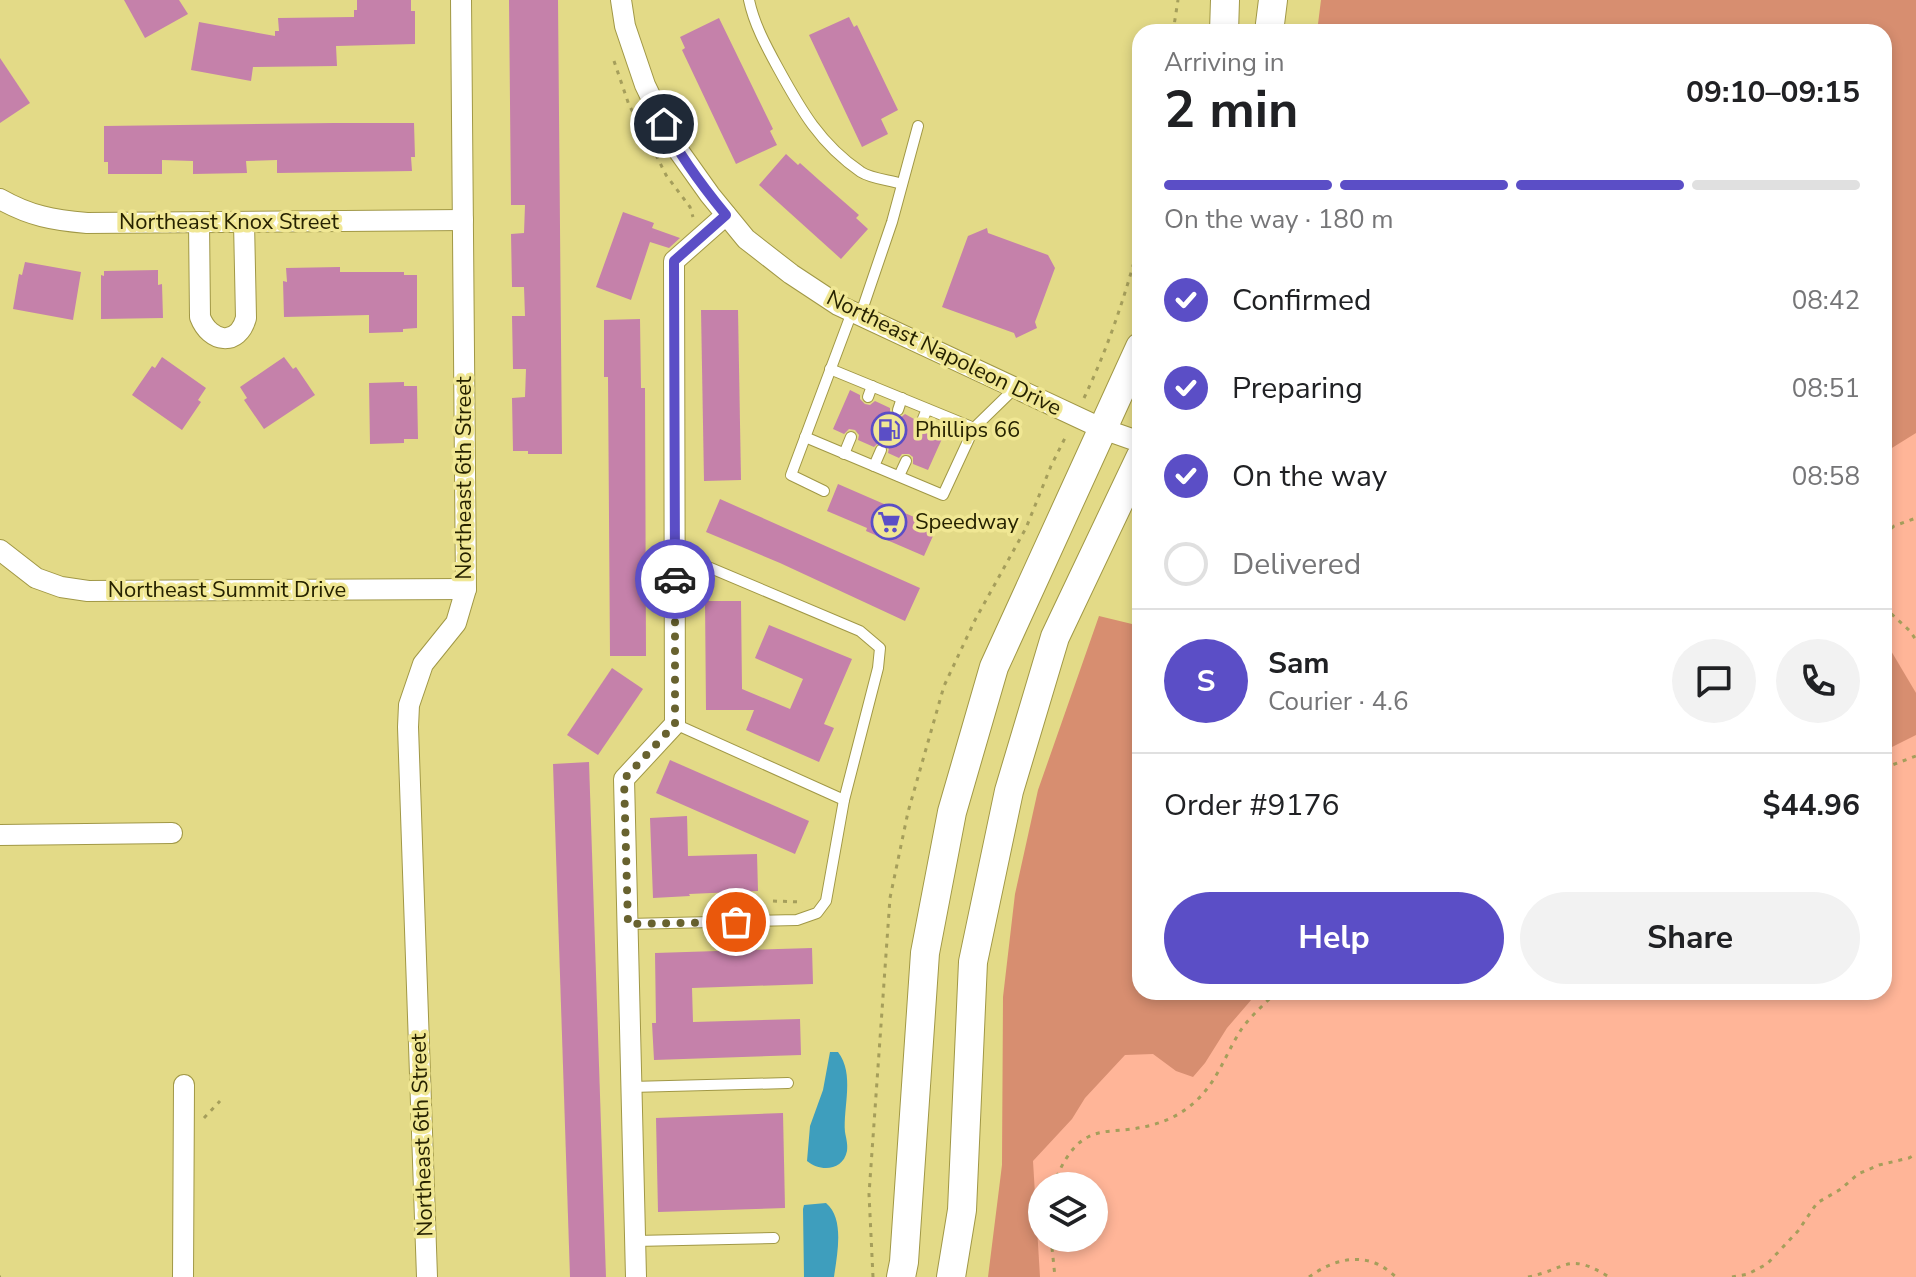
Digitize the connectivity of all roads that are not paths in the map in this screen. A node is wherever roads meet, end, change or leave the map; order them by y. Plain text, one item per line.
1 (461, 0) edge
2 (621, 0) edge
3 (749, 0) edge
4 (1225, 0) edge
5 (1273, 0) edge
6 (1224, 24) edge
7 (1270, 24) edge
8 (918, 126) dead end
9 (902, 184) junction
10 (0, 199) edge
11 (726, 215) junction
12 (463, 220) junction
13 (199, 222) junction
14 (244, 222) junction
15 (856, 314) junction
16 (1132, 365) edge
17 (830, 369) junction
18 (872, 386) junction
19 (1015, 388) junction
20 (868, 397) dead end
21 (902, 398) junction
22 (927, 409) junction
23 (898, 410) dead end
24 (922, 421) dead end
25 (974, 428) junction
26 (1103, 429) junction
27 (805, 437) junction
28 (851, 437) dead end
29 (1132, 439) edge
30 (881, 450) dead end
31 (844, 454) junction
32 (906, 461) dead end
33 (874, 466) junction
34 (1132, 475) edge
35 (899, 476) junction
36 (824, 491) dead end
37 (0, 550) edge
38 (675, 553) junction
39 (466, 589) junction
40 (675, 724) junction
41 (844, 800) junction
42 (172, 833) dead end
43 (0, 835) edge
44 (628, 924) junction
45 (788, 1083) dead end
46 (184, 1085) dead end
47 (631, 1087) junction
48 (774, 1238) dead end
49 (635, 1241) junction
50 (183, 1277) edge
51 (427, 1277) edge
52 (636, 1277) edge
53 (901, 1277) edge
54 (951, 1277) edge

1 - 12 street, Northeast 6th Street
2 - 11 street, Northeast Napoleon Drive
3 - 9 lane
4 - 6 main road
5 - 7 main road
8 - 9 lane
9 - 15 lane
10 - 13 street, Northeast Knox Street
11 - 15 street, Northeast Napoleon Drive
11 - 38 street
12 - 14 street, Northeast Knox Street
12 - 39 street, Northeast 6th Street
13 - 14 street, Northeast Knox Street
13 - 14 street
15 - 17 lane
15 - 19 street, Northeast Napoleon Drive
16 - 26 main road
17 - 18 lane
17 - 27 lane
18 - 20 lane
18 - 21 lane
19 - 25 lane
19 - 26 street, Northeast Napoleon Drive
21 - 22 lane
21 - 23 lane
22 - 24 lane
22 - 25 lane
25 - 35 lane
26 - 29 street, Northeast Napoleon Drive
26 - 53 main road
27 - 31 lane
27 - 36 lane
28 - 31 lane
30 - 33 lane
31 - 33 lane
32 - 35 lane
33 - 35 lane
34 - 54 main road
37 - 39 street, Northeast Summit Drive
38 - 40 street
38 - 41 lane
39 - 51 street, Northeast 6th Street
40 - 41 lane
40 - 44 street
41 - 44 lane
42 - 43 street
44 - 47 street
45 - 47 lane
46 - 50 street
47 - 49 street
48 - 49 lane
49 - 52 street

